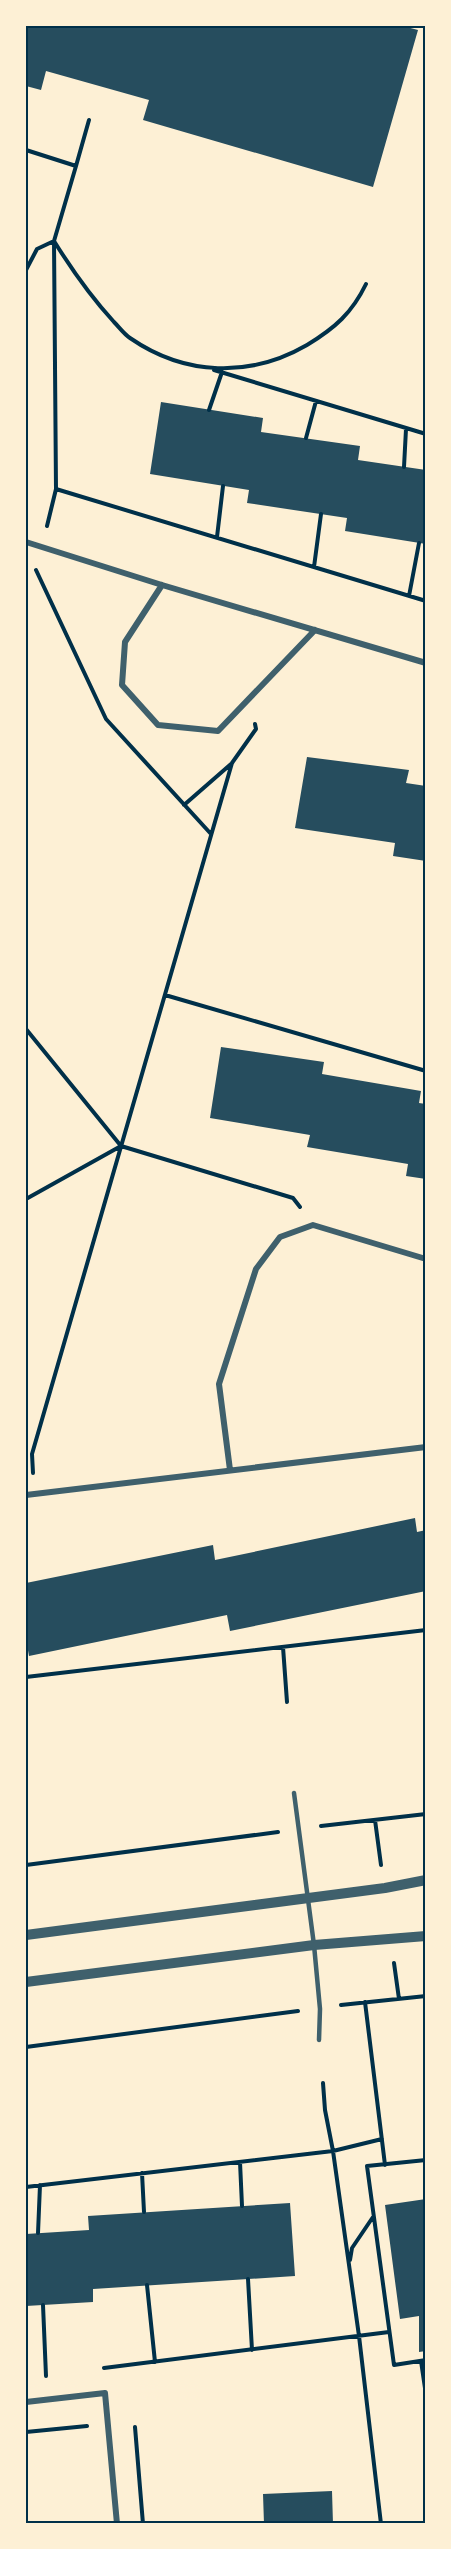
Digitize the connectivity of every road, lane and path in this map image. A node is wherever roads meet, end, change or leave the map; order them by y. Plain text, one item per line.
1 (89, 120) dead end
2 (26, 150) edge
3 (76, 166) junction
4 (54, 241) junction
5 (26, 270) edge
6 (366, 284) dead end
7 (210, 369) junction
8 (222, 372) junction
9 (316, 401) junction
10 (209, 410) dead end
11 (406, 428) junction
12 (426, 434) edge
13 (306, 438) dead end
14 (404, 467) dead end
15 (223, 486) dead end
16 (56, 489) junction
17 (321, 514) dead end
18 (217, 537) junction
19 (26, 542) edge
20 (419, 543) dead end
21 (42, 547) junction
22 (314, 567) junction
23 (162, 585) junction
24 (409, 596) junction
25 (426, 600) edge
26 (315, 630) junction
27 (426, 663) edge
28 (251, 698) junction
29 (232, 763) junction
30 (184, 805) junction
31 (211, 834) junction
32 (165, 994) junction
33 (26, 1029) edge
34 (426, 1071) edge
35 (121, 1146) junction
36 (26, 1199) edge
37 (313, 1225) junction
38 (426, 1259) edge
39 (426, 1447) edge
40 (230, 1470) junction
41 (29, 1495) edge
42 (426, 1630) edge
43 (284, 1647) junction
44 (26, 1677) edge
45 (287, 1702) dead end
46 (294, 1793) dead end
47 (426, 1814) edge
48 (375, 1820) junction
49 (300, 1829) junction
50 (26, 1865) edge
51 (382, 1872) dead end
52 (426, 1880) edge
53 (308, 1898) junction
54 (26, 1935) edge
55 (426, 1936) edge
56 (315, 1945) junction
57 (394, 1963) dead end
58 (26, 1983) edge
59 (426, 1996) edge
60 (399, 1999) junction
61 (365, 2002) junction
62 (320, 2008) junction
63 (319, 2040) dead end
64 (26, 2047) edge
65 (322, 2083) dead end
66 (382, 2139) junction
67 (333, 2151) junction
68 (426, 2160) edge
69 (240, 2162) junction
70 (385, 2165) junction
71 (142, 2173) junction
72 (40, 2185) junction
73 (26, 2187) edge
74 (242, 2206) dead end
75 (144, 2212) dead end
76 (374, 2217) junction
77 (38, 2233) dead end
78 (349, 2263) junction
79 (248, 2279) dead end
80 (147, 2285) dead end
81 (43, 2305) dead end
82 (389, 2332) junction
83 (359, 2336) junction
84 (252, 2349) junction
85 (423, 2361) edge
86 (155, 2362) junction
87 (94, 2370) dead end
88 (36, 2377) dead end
89 (426, 2395) edge
90 (26, 2402) edge
91 (108, 2425) junction
92 (135, 2427) dead end
93 (26, 2432) edge
94 (117, 2523) edge
95 (143, 2523) edge
96 (381, 2523) edge

1 - 3 path
2 - 3 path
3 - 4 path
4 - 5 path
4 - 7 path
4 - 16 path
6 - 7 path
7 - 8 path
8 - 9 path
8 - 10 path
9 - 11 path
9 - 13 path
11 - 12 path
11 - 14 path
15 - 18 path
16 - 18 path
16 - 21 path
17 - 22 path
18 - 22 path
19 - 21 street
20 - 24 path
21 - 23 street
21 - 30 path
22 - 24 path
23 - 26 street
23 - 28 street
24 - 25 path
26 - 27 street
26 - 28 street
28 - 29 path
29 - 30 path
29 - 31 path
30 - 31 path
31 - 32 path
32 - 34 path
32 - 35 path
33 - 35 path
35 - 36 path
35 - 37 path
35 - 41 path
37 - 38 street
37 - 40 street
39 - 40 street
40 - 41 street
42 - 43 path
43 - 44 path
43 - 45 path
46 - 49 lane
47 - 48 path
48 - 49 path
48 - 51 path
49 - 50 path
49 - 53 lane
52 - 53 street
53 - 54 street
53 - 56 lane
55 - 56 street
56 - 58 street
56 - 62 lane
57 - 60 path
59 - 60 path
60 - 61 path
61 - 62 path
61 - 66 path
62 - 63 lane
62 - 64 path
65 - 67 path
66 - 67 path
66 - 70 path
67 - 69 path
67 - 78 path
68 - 70 path
69 - 71 path
69 - 74 path
70 - 76 path
71 - 72 path
71 - 75 path
72 - 73 path
72 - 77 path
76 - 78 path
76 - 82 path
78 - 83 path
79 - 84 path
80 - 86 path
81 - 88 path
82 - 83 path
82 - 85 path
83 - 84 path
83 - 96 path
84 - 86 path
85 - 89 path
86 - 87 path
90 - 91 street
91 - 93 path
91 - 94 street
92 - 95 path

